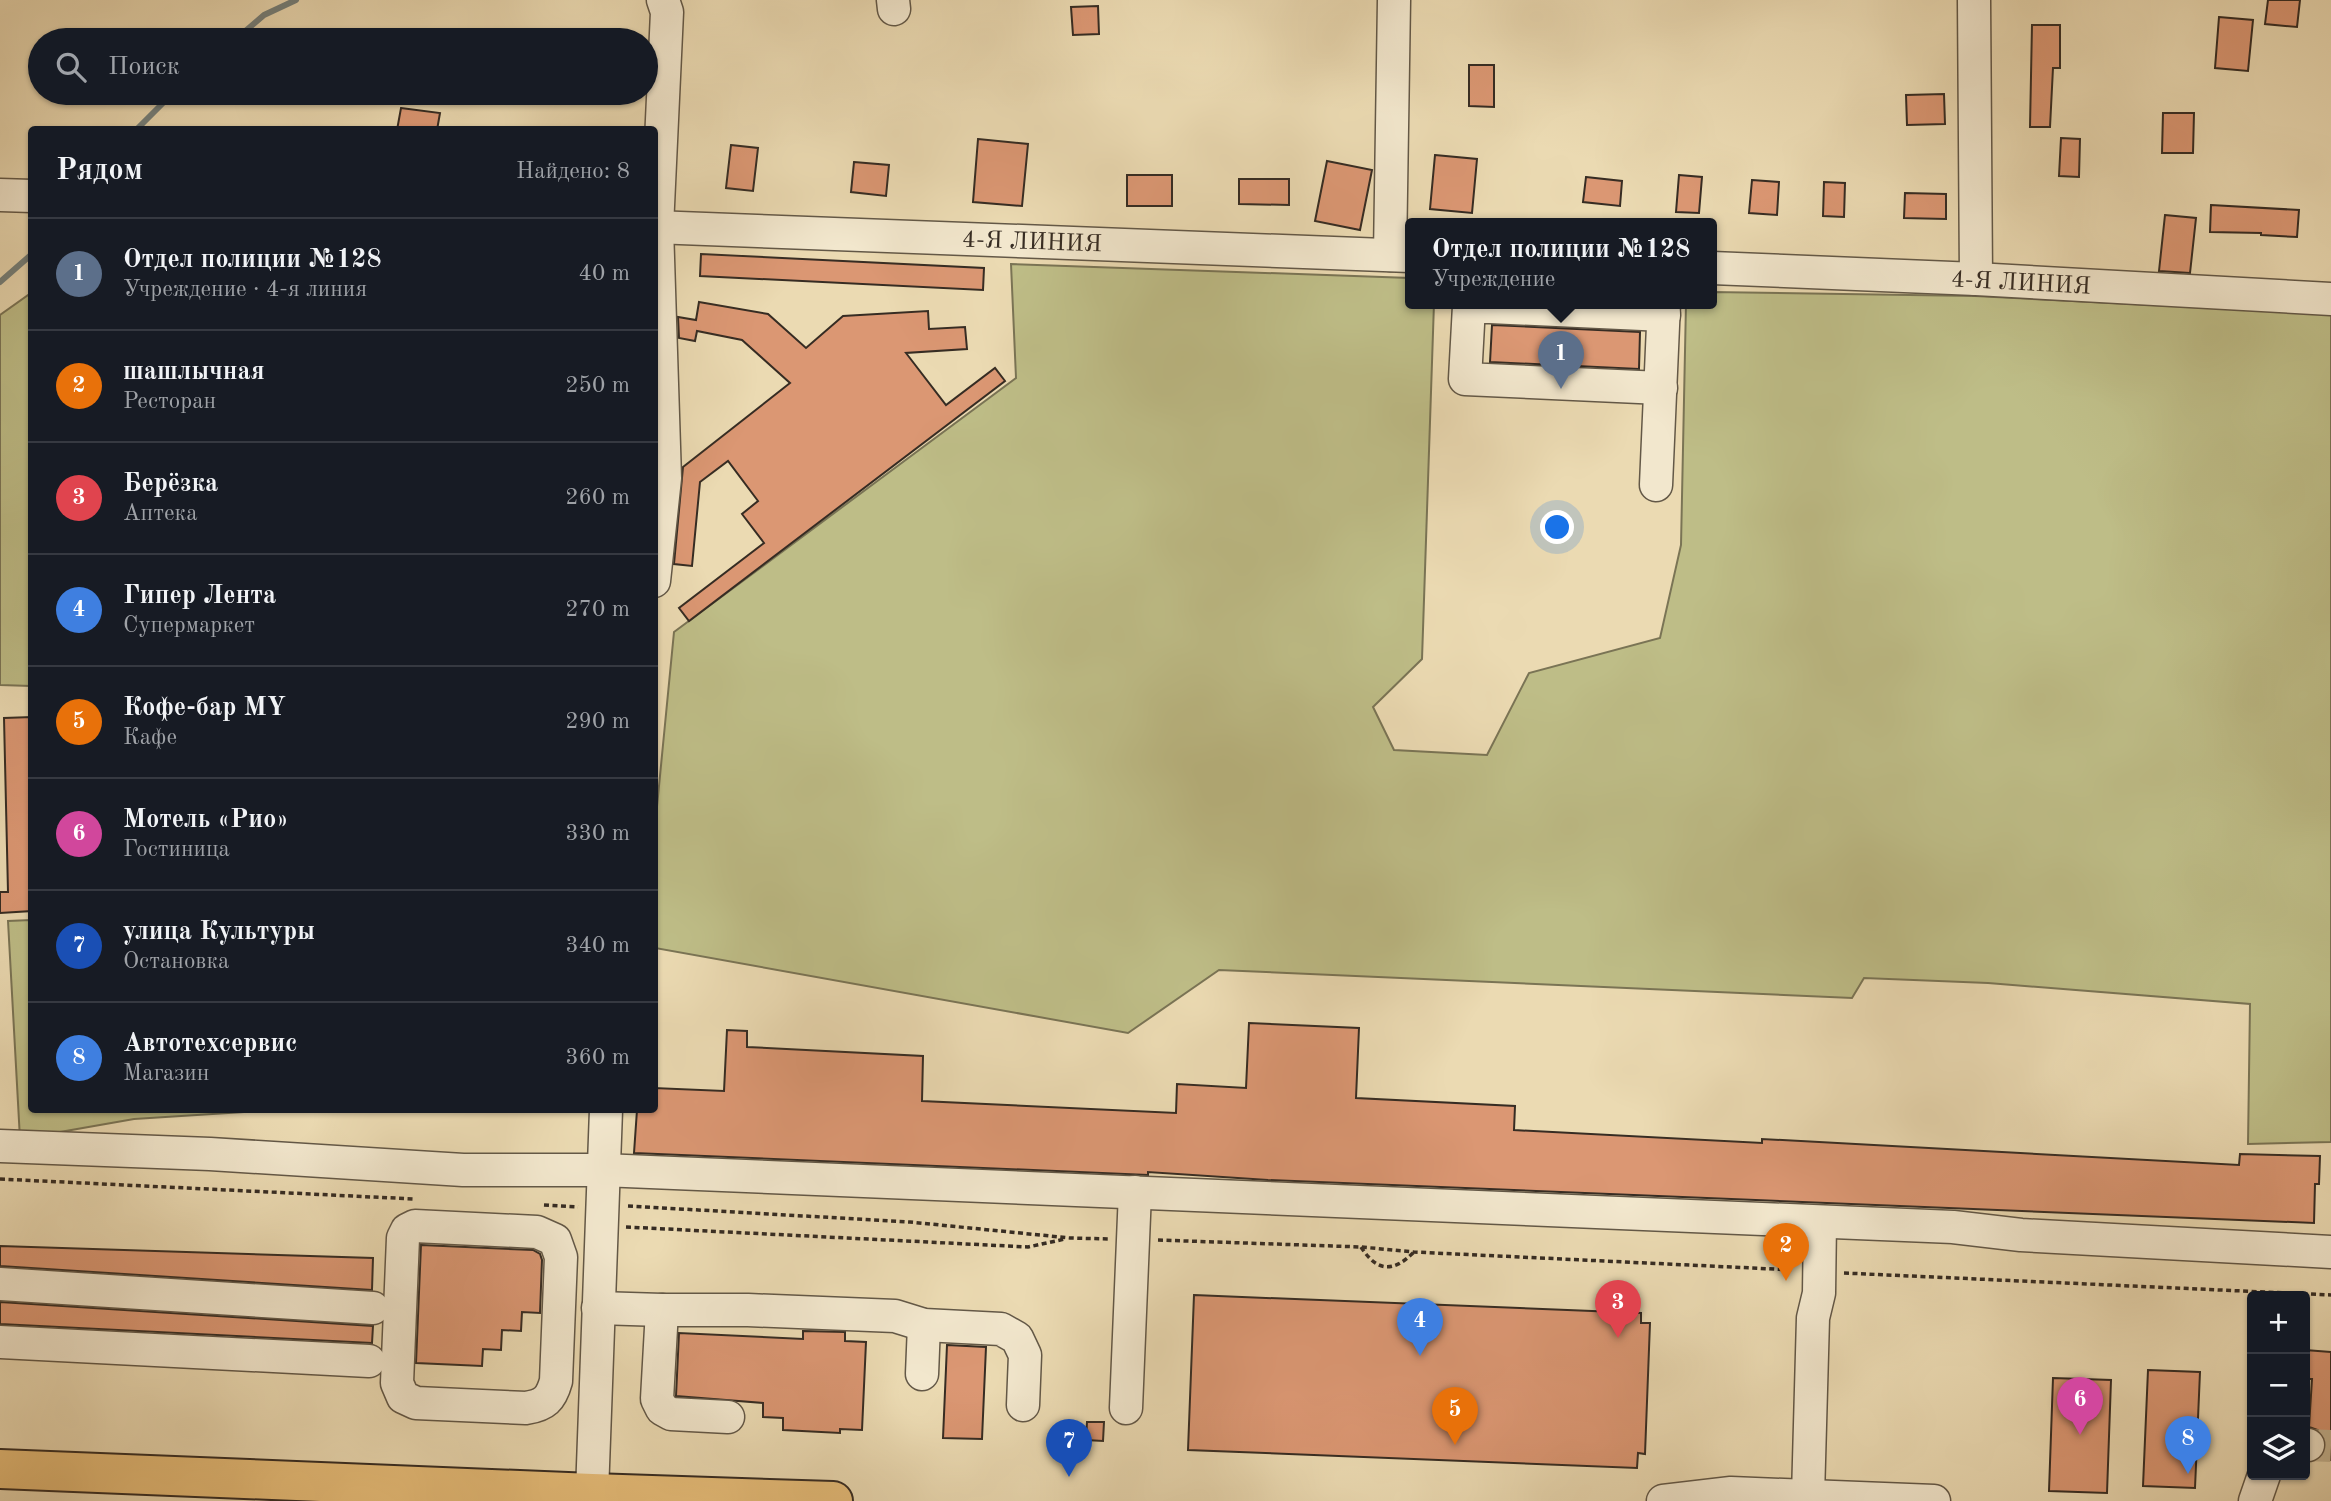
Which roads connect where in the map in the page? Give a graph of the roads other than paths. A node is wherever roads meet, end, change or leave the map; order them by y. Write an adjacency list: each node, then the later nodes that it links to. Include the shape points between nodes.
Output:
1 (663, 0): 4 (street, via 667,12)
2 (1394, 0): 8 (street)
3 (1974, 0): 10 (street)
4 (658, 188)
5 (0, 195): 6 (street)
6 (28, 196)
7 (658, 227): 8 (street, 4-Я ЛИНИЯ)
8 (1400, 256)
9 (1717, 268): 10 (street, 4-Я ЛИНИЯ)
10 (1976, 279): 12 (street, 4-Я ЛИНИЯ)
11 (658, 283): 17 (street, via 665,478)
12 (2331, 299)
13 (1468, 309): 15 (street, via 1465,379)
14 (1664, 309): 15 (street)
15 (1661, 388): 16 (street)
16 (1656, 485)
17 (658, 528)
18 (606, 1113): 20 (street)
19 (0, 1146): 20 (street, via 463,1170)
20 (602, 1170): 21 (street); 26 (street, via 596,1213)
21 (1135, 1192): 22 (street); 35 (street)
22 (1820, 1222): 23 (street); 40 (street, via 1819,1293 1812,1318)
23 (2331, 1252)
24 (0, 1284): 25 (street)
25 (373, 1308)
26 (598, 1308): 27 (street); 31 (street)
27 (662, 1310): 28 (street, via 895,1316); 36 (street, via 657,1399 662,1409 671,1414)
28 (924, 1325): 33 (street); 34 (street, via 1001,1329 1017,1338 1025,1355)
29 (0, 1342): 32 (street)
30 (558, 1345): 30 (street, via 556,1381 552,1395 541,1405 416,1404 403,1397 397,1383 407,1230 415,1226 537,1231 555,1240 561,1258); 31 (street)
31 (596, 1347): 39 (street)
32 (369, 1361)
33 (922, 1374)
34 (1023, 1405)
35 (1126, 1408)
36 (728, 1417)
37 (0, 1469): 39 (main road)
38 (2262, 1480): 44 (street)
39 (592, 1493): 41 (main road)
40 (1808, 1496): 42 (street, via 1731,1493); 43 (street)
41 (833, 1501)
42 (1663, 1501)
43 (1934, 1501)
44 (2254, 1501)

